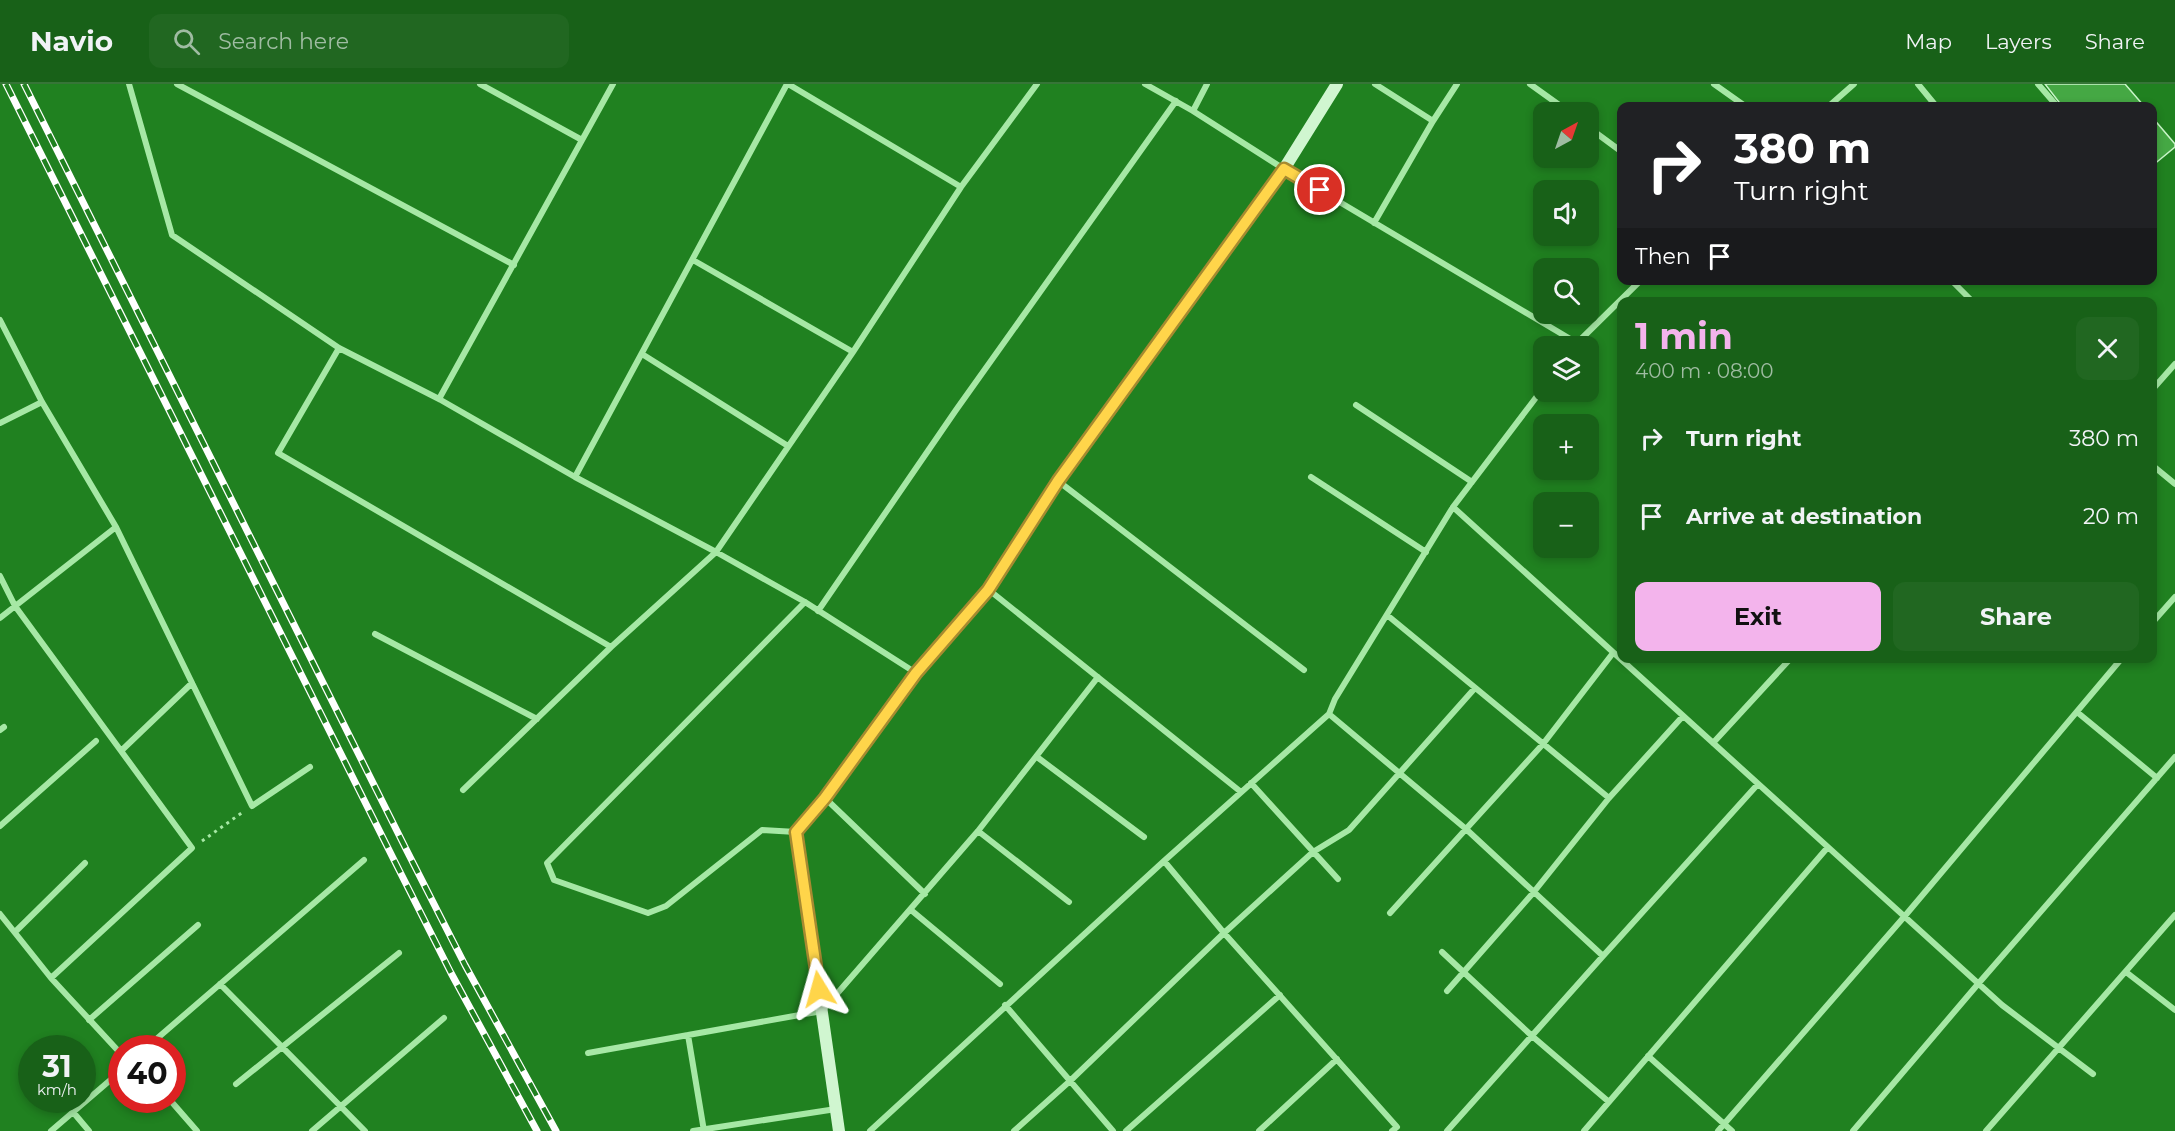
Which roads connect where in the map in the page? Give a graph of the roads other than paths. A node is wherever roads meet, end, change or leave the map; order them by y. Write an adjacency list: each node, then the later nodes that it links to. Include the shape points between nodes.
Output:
1 (129, 84): 41 (street, via 172,235)
2 (177, 84): 32 (street)
3 (480, 84): 26 (street)
4 (613, 84): 26 (street)
5 (788, 84): 29 (street); 31 (street)
6 (1037, 84): 29 (street)
7 (1145, 84): 17 (street)
8 (1207, 84): 23 (street)
9 (1337, 84): 28 (street)
10 (1376, 84): 24 (street)
11 (1457, 84): 24 (street)
12 (1530, 84): 18 (street)
13 (1714, 84): 19 (street)
14 (1854, 84): 20 (street)
15 (1918, 84): 21 (street)
16 (2038, 84): 22 (street)
17 (1176, 101): 23 (street); 67 (street)
18 (1555, 102)
19 (1739, 102)
20 (1834, 102)
21 (1933, 102)
22 (2054, 102)
23 (1193, 111): 28 (street)
24 (1432, 121): 30 (street)
25 (1599, 135): 27 (street)
26 (582, 140): 32 (street)
27 (1617, 148)
28 (1284, 169): 30 (street); 55 (street)
29 (961, 187): 42 (street)
30 (1374, 223): 39 (street)
31 (693, 260): 42 (street); 43 (street)
32 (514, 265): 46 (street)
33 (1636, 285): 35 (street)
34 (1956, 285): 36 (street)
35 (1624, 297)
36 (1968, 297)
37 (1617, 304): 40 (street)
38 (0, 320): 47 (street)
39 (1561, 336)
40 (1585, 336)
41 (339, 348): 46 (street); 72 (street, via 278,453)
42 (853, 352): 51 (street)
43 (642, 354): 51 (street); 53 (street)
44 (2175, 364): 45 (street)
45 (2157, 384)
46 (439, 399): 53 (street)
47 (42, 402): 50 (street); 59 (street)
48 (1533, 402): 56 (street)
49 (1356, 405): 56 (street)
50 (0, 423)
51 (788, 446): 60 (street)
52 (2157, 469): 57 (street)
53 (575, 477): 60 (street)
54 (1311, 477): 61 (street)
55 (1058, 481): 63 (street); 78 (street)
56 (1472, 482): 58 (street)
57 (2175, 484)
58 (1453, 507): 61 (street); 73 (street)
59 (116, 527): 66 (street); 81 (street)
60 (716, 552): 65 (street); 72 (street)
61 (1426, 552): 68 (street)
62 (0, 576): 66 (street)
63 (988, 590): 79 (street); 80 (street)
64 (2175, 597): 69 (street)
65 (805, 602): 67 (street); 105 (street, via 547,863 554,880 648,913 666,906 762,830)
66 (15, 606): 70 (street); 90 (street)
67 (818, 611): 79 (street)
68 (1387, 615): 82 (street); 84 (street)
69 (2157, 617)
70 (0, 618)
71 (375, 634): 86 (street)
72 (611, 647): 86 (street)
73 (1613, 653): 74 (street); 89 (street)
74 (1617, 657)
75 (1624, 663): 85 (street)
76 (1786, 663): 88 (street)
77 (2118, 663): 83 (street)
78 (1304, 670)
79 (916, 673): 100 (street)
80 (1098, 677): 91 (street); 99 (street)
81 (192, 683): 90 (street); 93 (street, via 252,806)
82 (1475, 688): 89 (street); 94 (street)
83 (2077, 712): 95 (street); 120 (street)
84 (1329, 714): 94 (street); 96 (street)
85 (1683, 716): 88 (street); 101 (street)
86 (537, 719): 98 (street)
87 (96, 741): 102 (street)
88 (1713, 743): 97 (street)
89 (1543, 744): 101 (street); 103 (street)
90 (121, 752): 129 (street, via 192,848)
91 (1037, 757): 104 (street); 106 (street)
92 (2175, 757): 95 (street)
93 (310, 767)
94 (1401, 774): 103 (street); 108 (street, via 1349,830)
95 (2157, 778): 132 (street)
96 (1251, 783): 99 (street); 108 (street)
97 (1758, 784): 107 (street); 126 (street)
98 (463, 790)
99 (1241, 792): 110 (street)
100 (825, 798): 105 (street); 114 (street)
101 (1609, 798): 113 (street)
102 (0, 826)
103 (1466, 829): 113 (street); 117 (street)
104 (978, 831): 114 (street); 115 (street)
105 (796, 832): 137 (street)
106 (1144, 837)
107 (1828, 847): 120 (street); 147 (street)
108 (1313, 852): 112 (street); 123 (street)
109 (364, 860): 130 (street)
110 (1164, 861): 123 (street); 135 (street)
111 (85, 863): 122 (street)
112 (1338, 879)
113 (1533, 893): 126 (street); 127 (street)
114 (925, 894): 116 (street)
115 (1069, 902)
116 (911, 910): 131 (street); 137 (street)
117 (1390, 913)
118 (0, 914): 122 (street)
119 (2175, 915): 128 (street)
120 (1904, 917): 132 (street); 160 (street)
121 (198, 925): 139 (street)
122 (15, 932): 129 (street)
123 (1224, 933): 134 (street); 150 (street)
124 (399, 952): 144 (street)
125 (1442, 952): 127 (street)
126 (1603, 956): 142 (street)
127 (1464, 972): 133 (street); 142 (street)
128 (2126, 972): 136 (street); 145 (street)
129 (51, 978): 139 (street)
130 (220, 984): 140 (street); 144 (street)
131 (1000, 984)
132 (1978, 984): 145 (street); 179 (street)
133 (1447, 992)
134 (1280, 995): 148 (street); 172 (street)
135 (1005, 1005): 150 (street); 169 (street)
136 (2175, 1010)
137 (822, 1011): 141 (street); 156 (street)
138 (444, 1018): 155 (street)
139 (89, 1020): 143 (street)
140 (161, 1035)
141 (688, 1035): 146 (street); 161 (street)
142 (1532, 1036): 154 (street); 175 (street)
143 (108, 1040)
144 (281, 1046): 152 (street); 155 (street)
145 (2059, 1049): 149 (street); 180 (street)
146 (588, 1053)
147 (1648, 1056): 154 (street); 160 (street)
148 (1337, 1059): 173 (street); 174 (street, via 1397,1127)
149 (2093, 1074)
150 (1070, 1081): 170 (street); 171 (street)
151 (108, 1082): 153 (street)
152 (236, 1084)
153 (96, 1092)
154 (1609, 1102): 176 (street)
155 (340, 1106): 165 (street); 166 (street)
156 (837, 1108): 161 (street); 168 (street)
157 (72, 1113): 162 (street)
158 (74, 1113): 163 (street)
159 (181, 1113): 164 (street)
160 (1724, 1124): 177 (street); 178 (street)
161 (704, 1130): 167 (street)
162 (51, 1131)
163 (89, 1131)
164 (197, 1131)
165 (312, 1131)
166 (365, 1131)
167 (693, 1131)
168 (838, 1131)
169 (870, 1131)
170 (1014, 1131)
171 (1113, 1131)
172 (1126, 1131)
173 (1259, 1131)
174 (1392, 1131)
175 (1448, 1131)
176 (1584, 1131)
177 (1718, 1131)
178 (1732, 1131)
179 (1853, 1131)
180 (1986, 1131)

